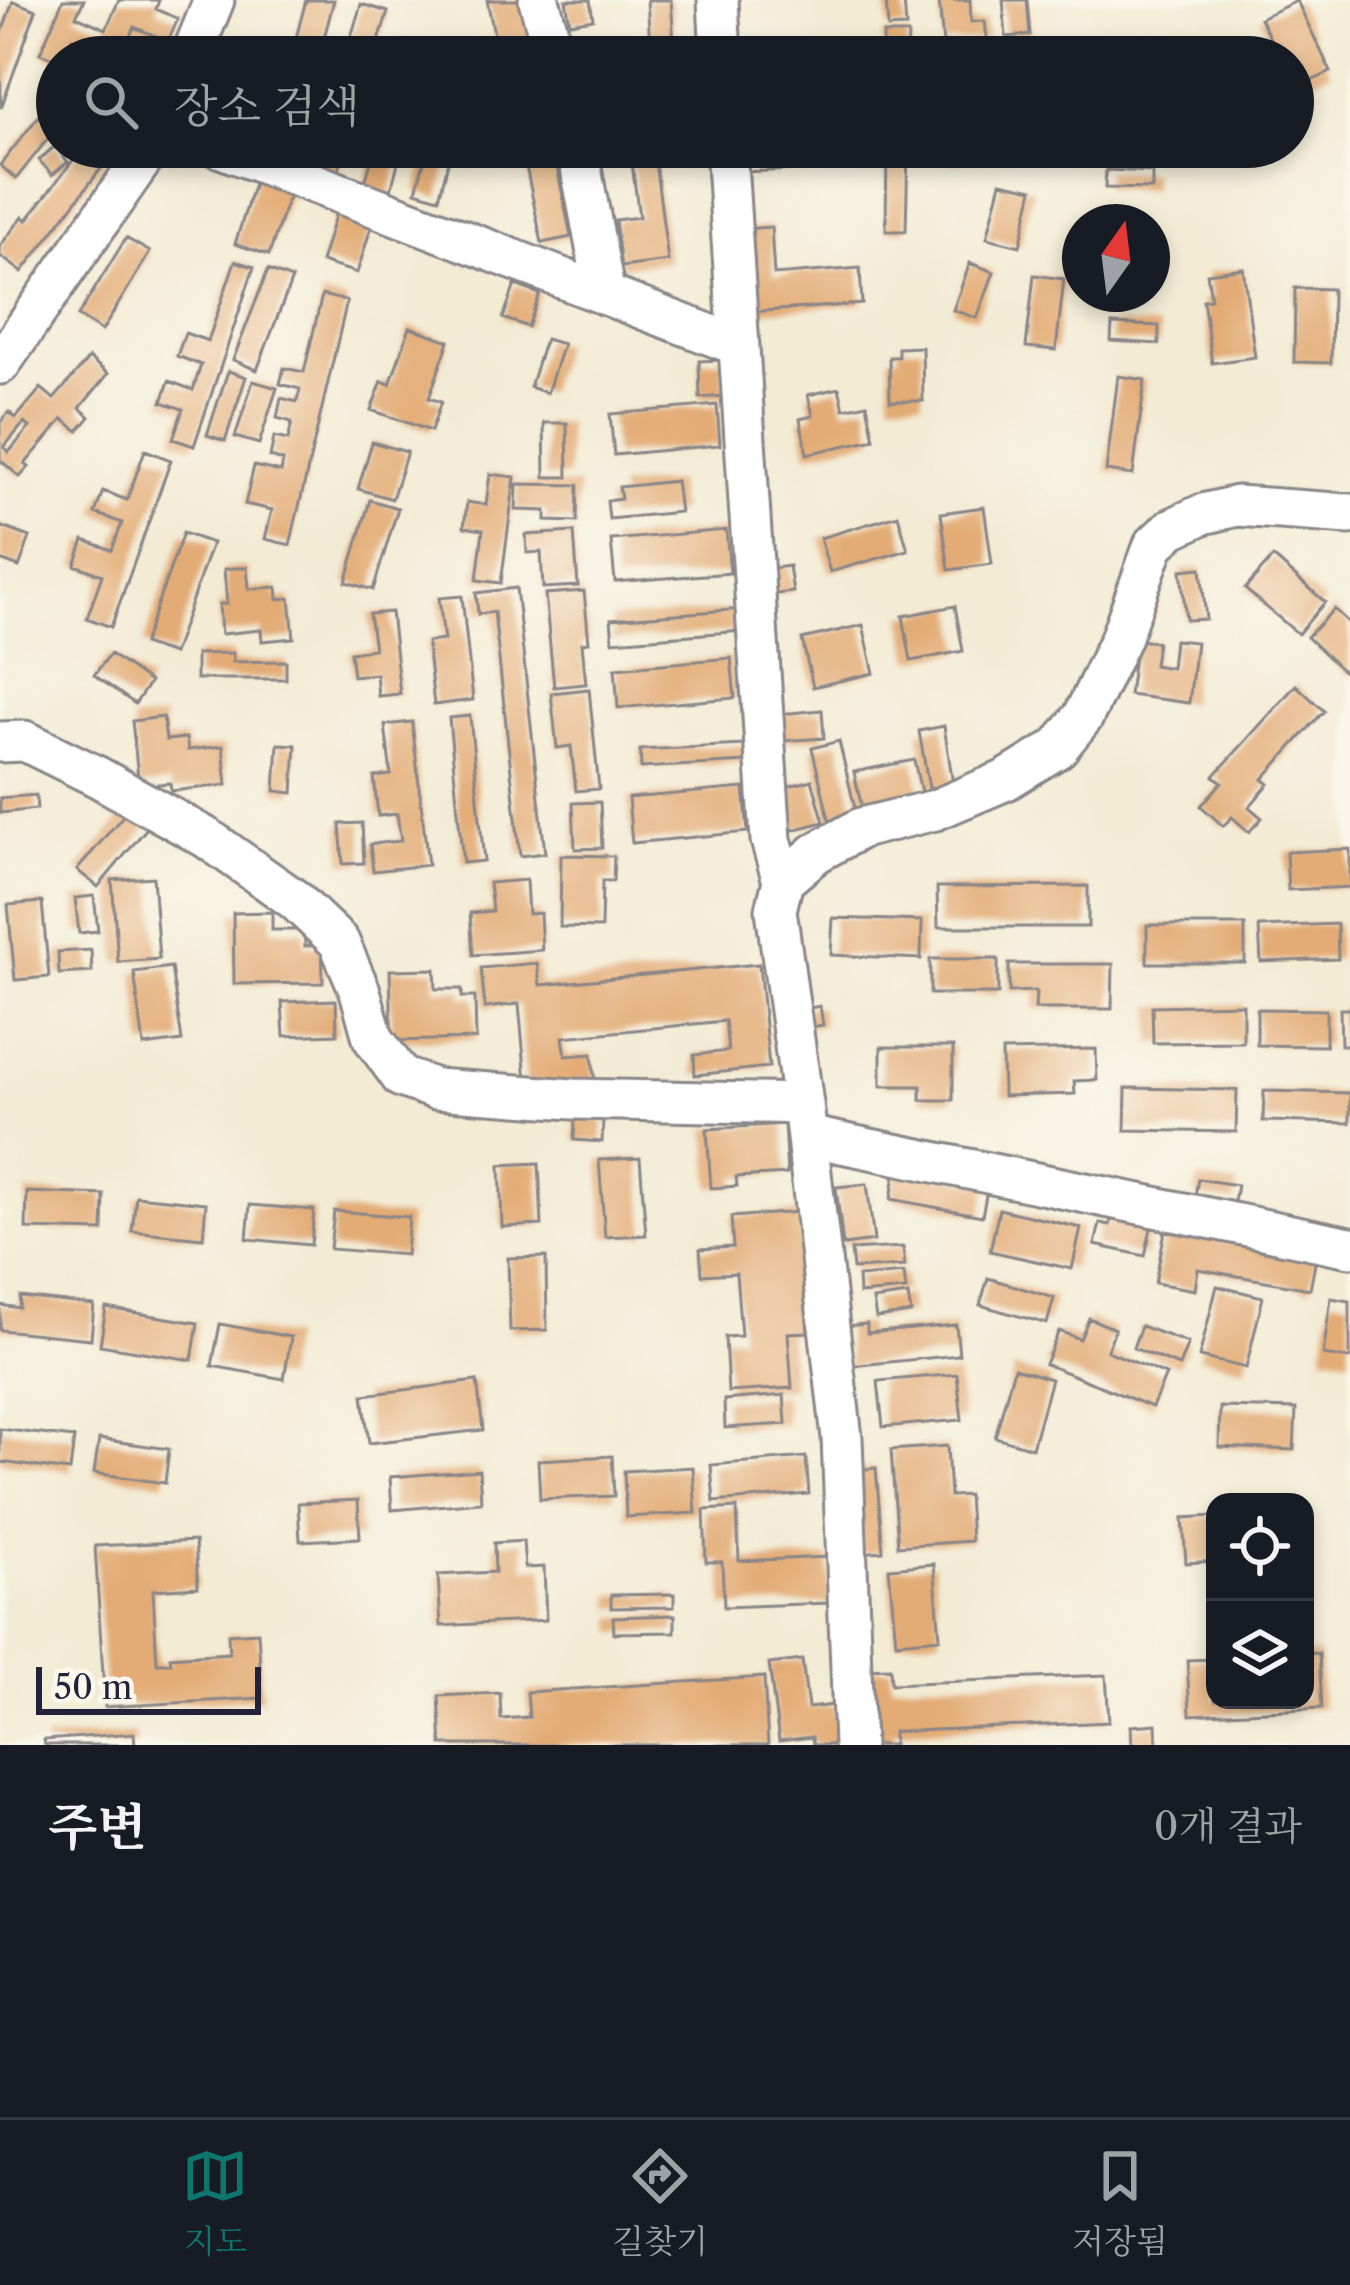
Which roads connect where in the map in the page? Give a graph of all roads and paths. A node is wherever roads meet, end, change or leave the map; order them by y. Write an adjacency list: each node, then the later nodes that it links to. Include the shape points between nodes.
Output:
1 (214, 0): 4 (street)
2 (538, 0): 5 (street)
3 (718, 0): 6 (street)
4 (199, 36)
5 (549, 36)
6 (720, 36)
7 (136, 168): 13 (street)
8 (274, 168): 11 (street)
9 (581, 168): 11 (street)
10 (727, 168): 12 (street)
11 (604, 295): 12 (street)
12 (737, 345): 16 (street, via 771,840)
13 (0, 364)
14 (1350, 514): 16 (street, via 1237,506 1171,529 1154,544 1120,640 1083,717 1058,748 935,810 861,828)
15 (8, 736): 17 (street, via 207,838 295,900 339,942 373,1038 400,1076 435,1089)
16 (783, 881): 17 (street, via 776,910)
17 (805, 1120): 18 (street); 19 (street, via 842,1438)
18 (1350, 1247)
19 (854, 1745)

